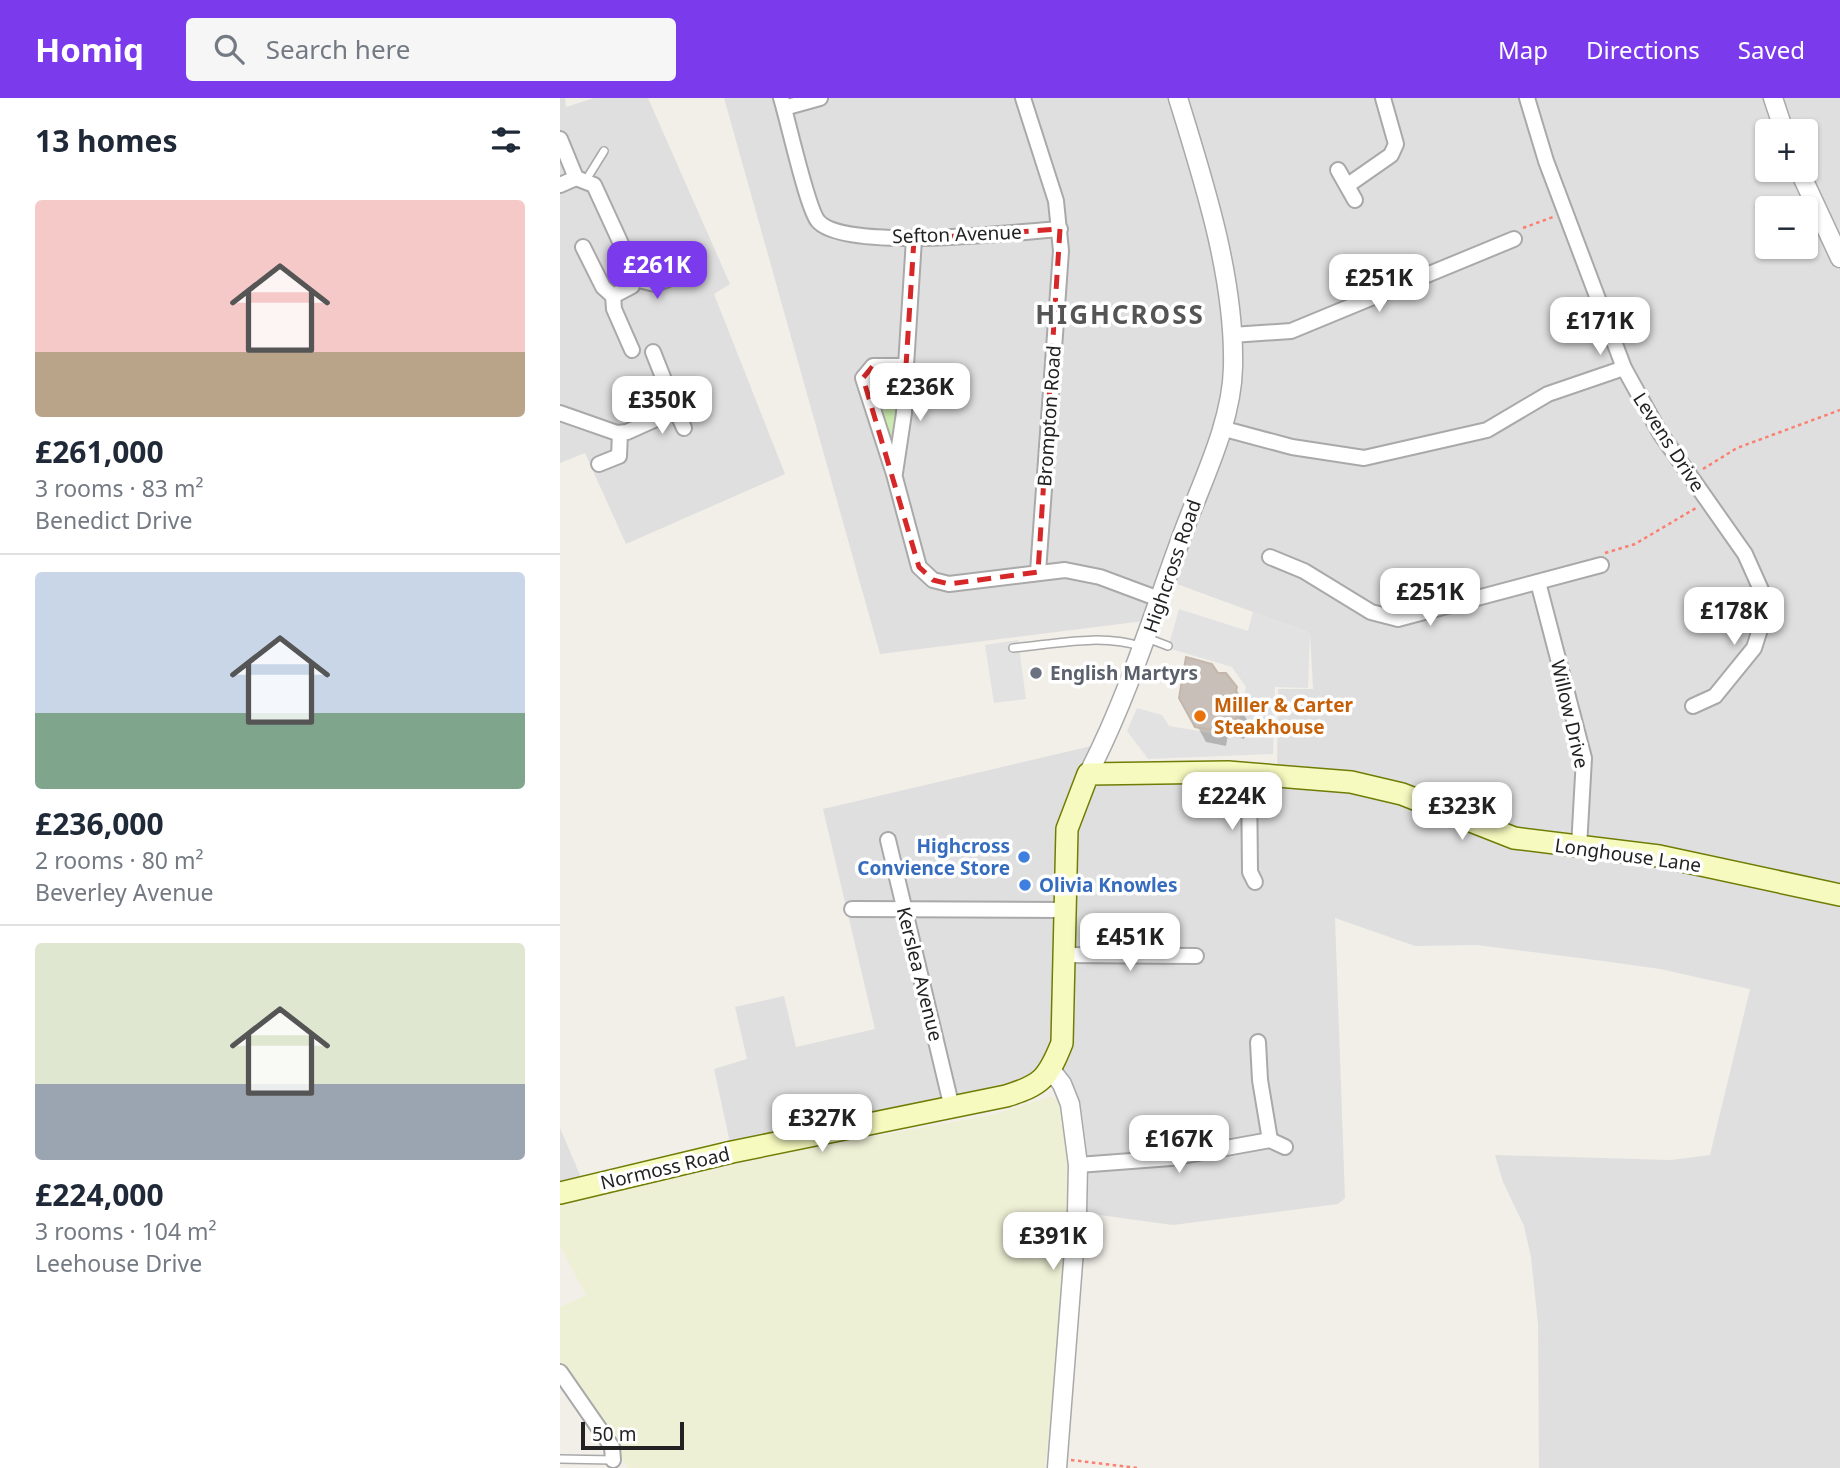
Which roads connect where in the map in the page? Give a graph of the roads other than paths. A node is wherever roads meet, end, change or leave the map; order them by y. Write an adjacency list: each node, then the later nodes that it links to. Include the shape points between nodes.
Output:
1 (820, 98): 7 (street)
2 (1023, 98): 17 (street, Brompton Road, via 1056,201)
3 (1178, 98): 25 (street, Highcross Road, via 1206,188)
4 (1383, 98): 15 (street, via 1396,144 1391,155)
5 (1527, 98): 29 (street, Levens Drive)
6 (1773, 98): 8 (street)
7 (783, 103): 18 (street, Sefton Avenue, via 819,222 833,233)
8 (1780, 119)
9 (560, 139): 12 (street)
10 (604, 151): 12 (lane)
11 (1338, 170): 15 (street)
12 (581, 179): 14 (street); 23 (street, via 594,186)
13 (1805, 182): 21 (street)
14 (560, 185)
15 (1348, 185): 16 (street)
16 (1355, 200)
17 (1060, 229): 18 (street, Sefton Avenue); 39 (street, Brompton Road)
18 (914, 239): 28 (street)
19 (1514, 239): 25 (street, via 1291,331)
20 (583, 247): 24 (street)
21 (1840, 258)
22 (676, 276): 23 (street, via 655,284)
23 (635, 279): 24 (street, via 628,290)
24 (612, 296): 26 (street)
25 (1232, 335): 33 (street, Highcross Road, via 1232,383)
26 (632, 350)
27 (653, 352): 30 (street)
28 (906, 366): 36 (street); 36 (street, via 873,366 863,378)
29 (1624, 368): 33 (street, via 1548,394 1487,430 1364,458 1292,447); 45 (street, Levens Drive, via 1660,433 1745,554 1765,608 1754,648 1715,696)
30 (676, 410): 32 (street); 34 (street)
31 (560, 413): 34 (street)
32 (684, 428)
33 (1221, 428): 41 (street, Highcross Road)
34 (620, 433): 35 (street, via 619,456)
35 (599, 464)
36 (894, 474): 39 (street, via 919,567 933,580 949,584)
37 (1270, 557): 40 (street, via 1390,618)
38 (1601, 565): 40 (street)
39 (1038, 572): 41 (street, via 1087,574)
40 (1538, 582): 49 (street, Willow Drive, via 1584,758)
41 (1159, 599): 42 (street, Highcross Road)
42 (1145, 643): 43 (lane); 44 (lane, via 1103,639); 46 (street, Highcross Road)
43 (1168, 646)
44 (1013, 649)
45 (1693, 706)
46 (1088, 774): 47 (main road, Longhouse Lane, via 1228,768); 54 (main road, Highcross Road, via 1068,829)
47 (1250, 774): 49 (main road, Longhouse Lane, via 1374,786 1514,838); 50 (street, via 1250,872)
48 (888, 839): 52 (street, Kerslea Avenue)
49 (1579, 847): 51 (main road, Longhouse Lane, via 1659,856)
50 (1255, 882)
51 (1840, 895)
52 (904, 908): 53 (street); 54 (street); 59 (street, Kerslea Avenue)
53 (852, 909)
54 (1065, 911): 55 (main road, Highcross Road)
55 (1065, 955): 56 (street); 58 (main road, Highcross Road, via 1062,1043)
56 (1196, 956)
57 (1258, 1042): 60 (street)
58 (1051, 1070): 59 (main road, Normoss Road, via 1022,1091); 62 (street, via 1070,1104)
59 (952, 1108): 63 (main road, Normoss Road, via 732,1152)
60 (1270, 1140): 61 (street); 62 (street, via 1171,1158)
61 (1284, 1147)
62 (1078, 1165): 67 (street)
63 (560, 1193)
64 (560, 1372): 66 (street, via 612,1447)
65 (560, 1459): 66 (lane)
66 (613, 1460)
67 (1057, 1463)

